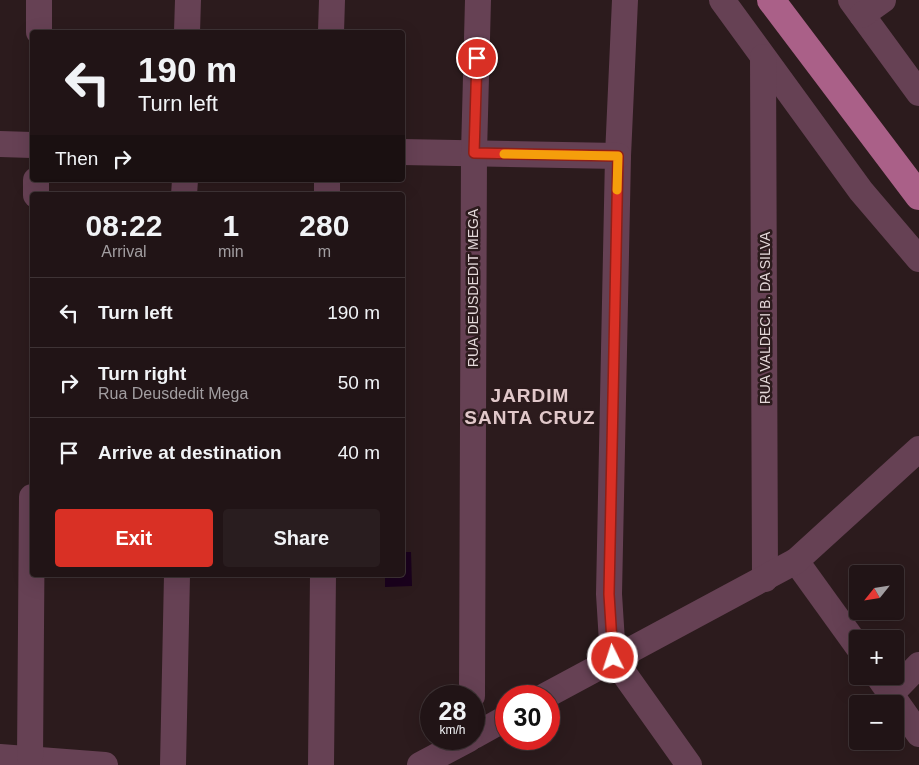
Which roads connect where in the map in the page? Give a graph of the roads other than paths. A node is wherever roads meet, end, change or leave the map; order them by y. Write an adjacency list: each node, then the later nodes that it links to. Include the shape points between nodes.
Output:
1 (39, 0): 10 (street)
2 (188, 0): 11 (street)
3 (332, 0): 12 (street)
4 (478, 0): 18 (street, RUA DEUSDEDIT MEGA)
5 (625, 0): 19 (street)
6 (722, 0): 13 (street)
7 (771, 0): 20 (main road)
8 (883, 0): 9 (street)
9 (856, 8): 14 (street)
10 (39, 30)
11 (187, 30)
12 (331, 30)
13 (763, 57): 21 (street, via 861,191); 27 (street, RUA VALDECI B. DA SILVA)
14 (919, 93)
15 (0, 144): 16 (street)
16 (30, 145)
17 (405, 152): 18 (street)
18 (474, 153): 19 (street); 32 (street, RUA DEUSDEDIT MEGA)
19 (618, 156): 29 (street, via 609,594)
20 (919, 196)
21 (919, 259)
22 (919, 449): 23 (street)
23 (796, 561): 27 (street); 28 (street)
24 (31, 577): 38 (street)
25 (177, 577): 40 (street)
26 (323, 577): 41 (street)
27 (765, 579): 29 (street)
28 (849, 635)
29 (613, 658): 34 (street); 43 (street)
30 (919, 666): 31 (street)
31 (904, 674)
32 (472, 685)
33 (884, 685): 35 (street)
34 (560, 688)
35 (919, 734)
36 (448, 750): 42 (street)
37 (0, 757): 38 (street)
38 (30, 758): 39 (street)
39 (105, 765)
40 (173, 765)
41 (321, 765)
42 (420, 765)
43 (689, 765)

